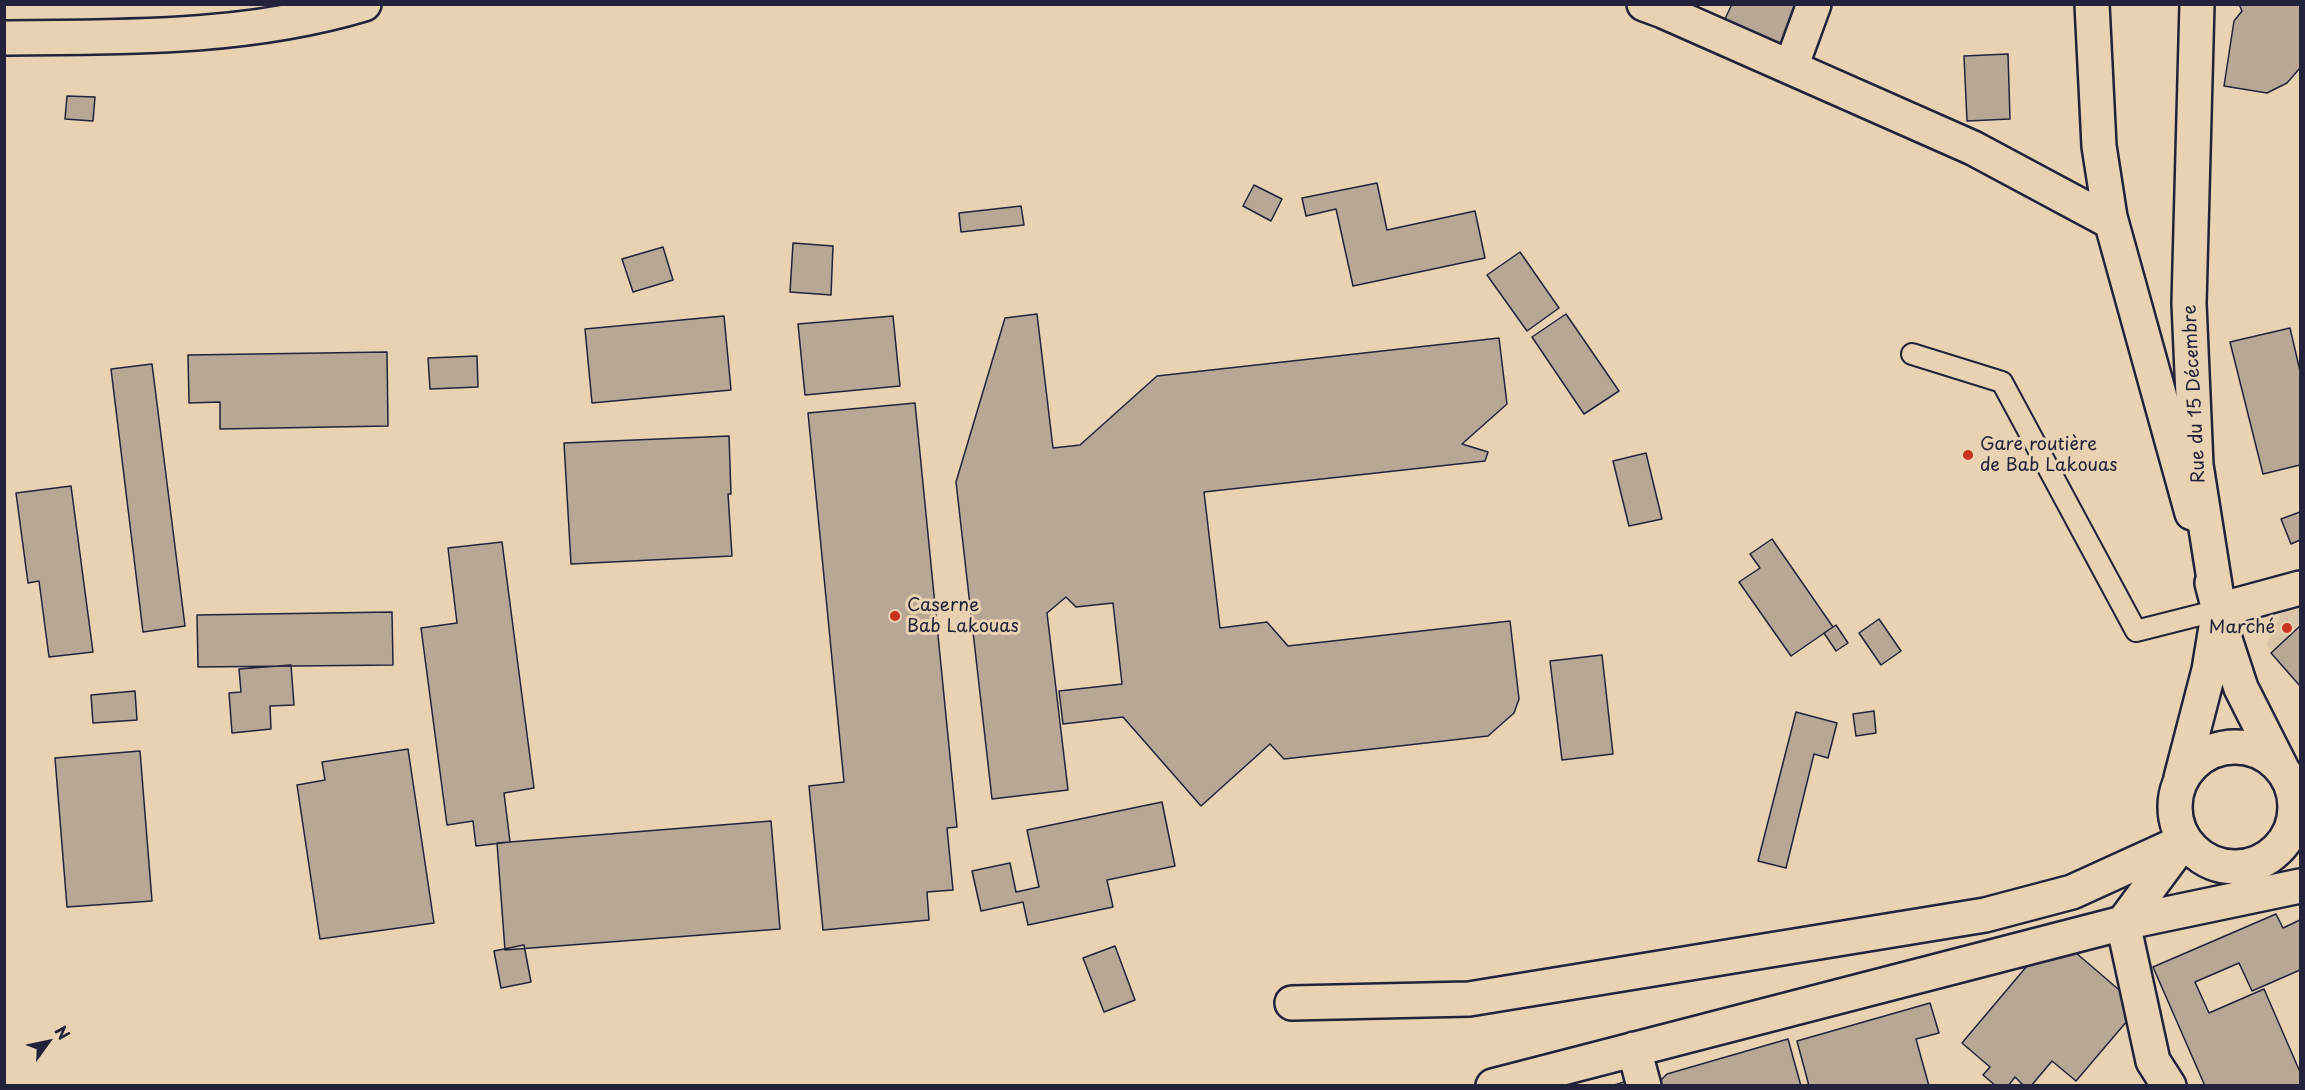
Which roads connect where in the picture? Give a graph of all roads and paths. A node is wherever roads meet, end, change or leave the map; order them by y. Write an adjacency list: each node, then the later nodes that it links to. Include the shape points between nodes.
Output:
1 (364, 4): 6 (street, via 321,17 242,30 136,38)
2 (1644, 4): 7 (street)
3 (1814, 4): 7 (street)
4 (2092, 4): 8 (street, via 2099,146)
5 (2197, 4): 11 (street, Rue du 15 Décembre, via 2189,303 2196,465)
6 (4, 38)
7 (1791, 67): 8 (street, via 1972,148)
8 (2111, 222): 11 (street)
9 (1912, 354): 11 (lane, via 2002,382 2136,631)
10 (2301, 588): 11 (street)
11 (2219, 610): 12 (street, Rue du 15 Décembre, via 2241,688); 13 (street, via 2209,670)
12 (2282, 769): 13 (street, via 2267,756 2248,748 2229,747 2209,752); 14 (street)
13 (2181, 779): 15 (street, via 2174,810)
14 (2298, 809): 15 (street, via 2284,842 2271,856 2254,865 2234,868 2215,864)
15 (2184, 841): 17 (street); 18 (street, via 2072,892 1985,915 1469,999)
16 (2301, 886): 17 (street)
17 (2123, 923): 19 (street); 20 (street)
18 (1292, 1003)
19 (1634, 1049): 21 (street); 22 (street)
20 (2154, 1077)
21 (1512, 1083)
22 (1644, 1086)

